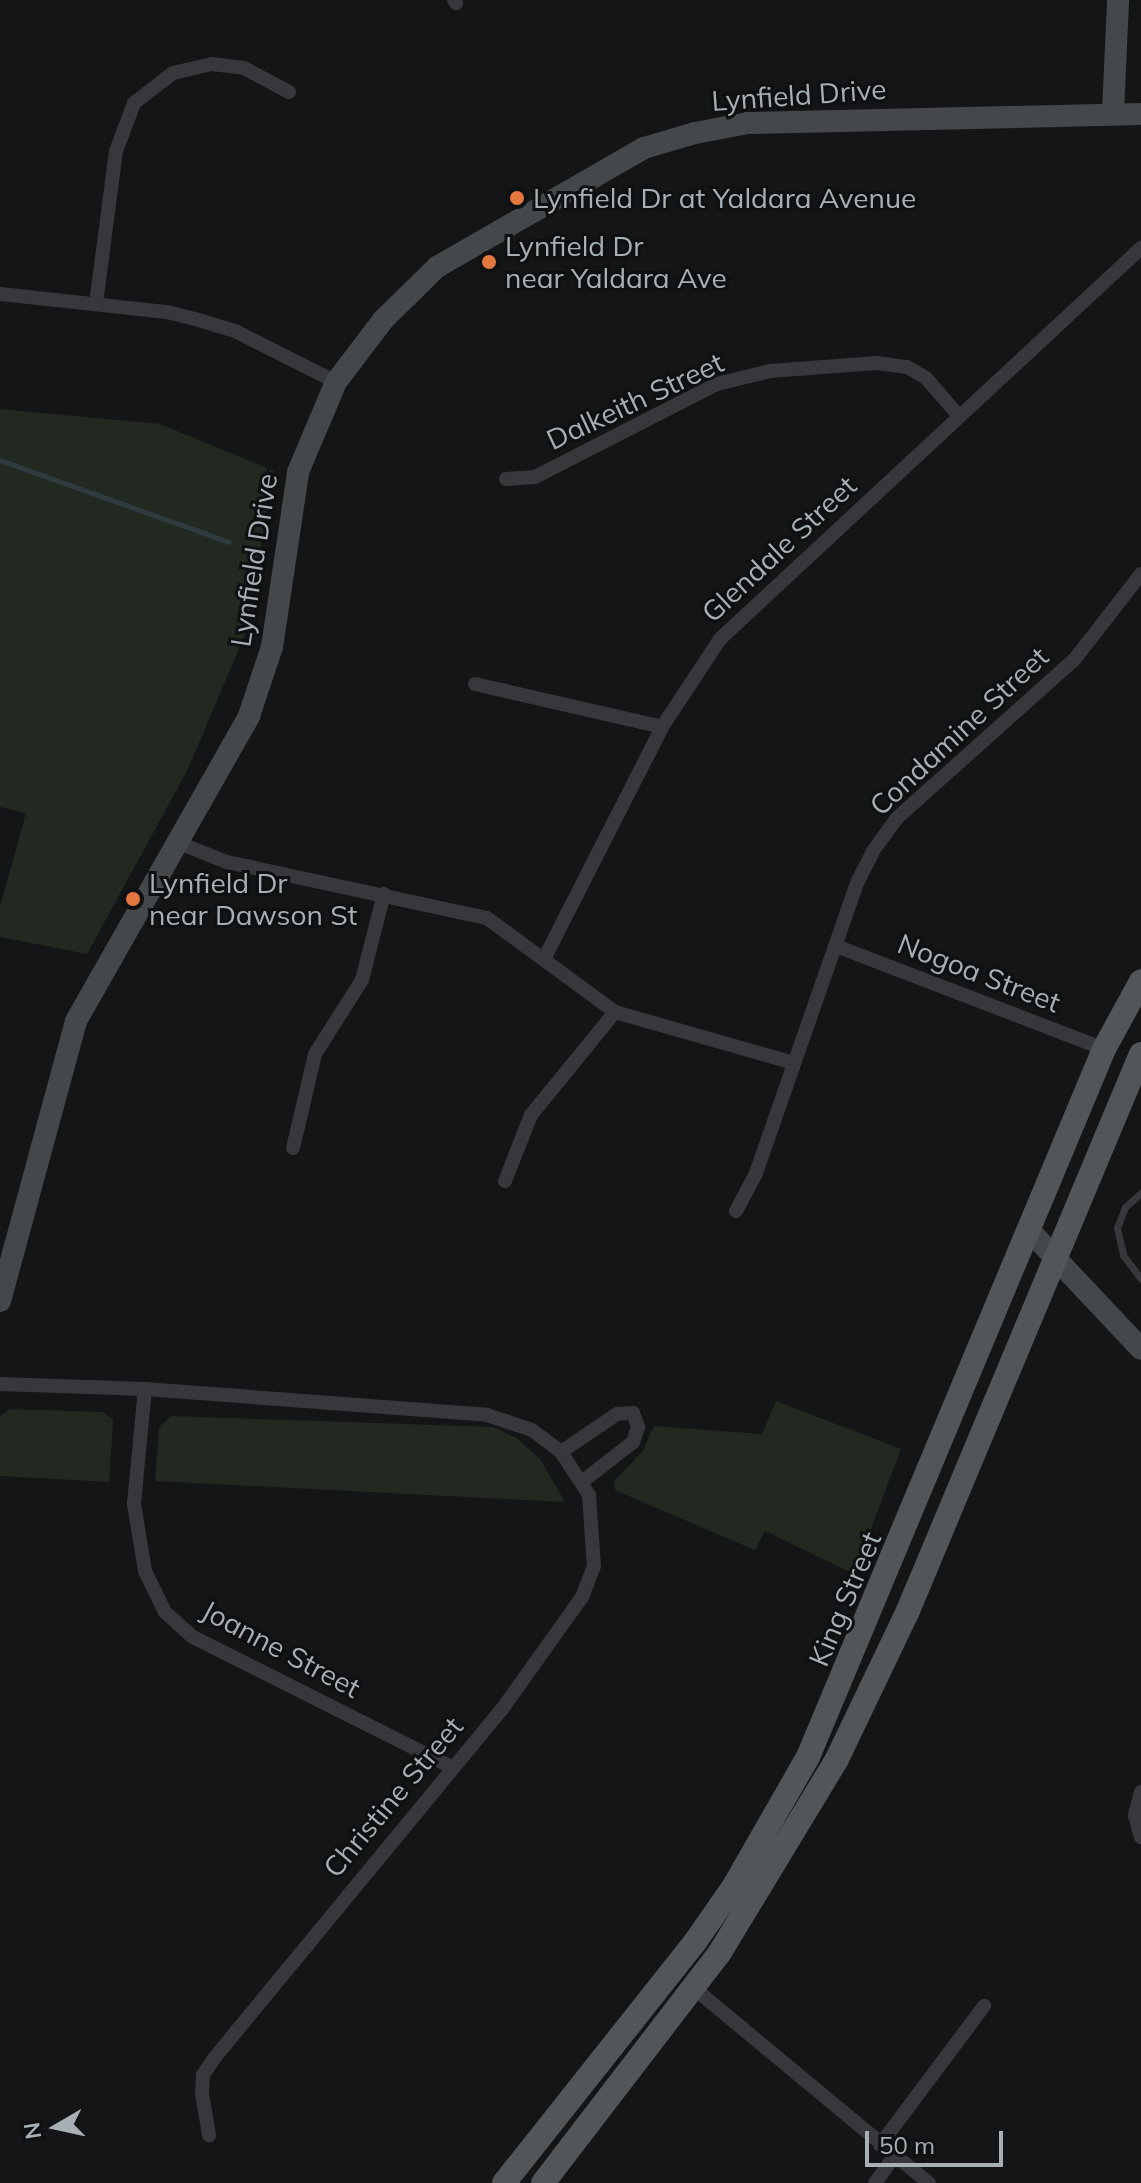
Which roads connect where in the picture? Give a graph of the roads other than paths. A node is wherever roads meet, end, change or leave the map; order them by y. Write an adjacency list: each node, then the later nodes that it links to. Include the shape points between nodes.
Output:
1 (1118, 0): 3 (street)
2 (289, 92): 7 (street, via 244,68 212,64 173,73 134,103 116,151)
3 (1113, 112): 4 (street, Lynfield Drive); 8 (street, Lynfield Drive, via 748,123 644,148 437,267 383,320)
4 (1141, 114)
5 (1141, 248): 9 (street, Glendale Street)
6 (0, 294): 7 (street)
7 (96, 303): 8 (street, via 214,324)
8 (336, 382): 14 (street, Lynfield Drive, via 290,502 277,624 263,682 235,747)
9 (959, 416): 10 (street, Dalkeith Street, via 926,378 907,367 877,363 770,371 717,384 535,477); 13 (street, Glendale Street, via 720,639)
10 (506, 479)
11 (1141, 574): 16 (street, Condamine Street, via 1074,660 897,818 858,881)
12 (475, 684): 13 (street)
13 (662, 727): 17 (street, Glendale Street)
14 (179, 843): 15 (street, via 227,862); 30 (street, Lynfield Drive, via 76,1021)
15 (384, 894): 17 (street, via 487,918); 23 (street, via 362,980 315,1054)
16 (836, 946): 20 (street, Nogoa Street); 22 (street, Condamine Street)
17 (544, 959): 19 (street)
18 (1141, 981): 20 (main road, King Street)
19 (615, 1012): 22 (street); 24 (street, via 538,1104)
20 (1104, 1049): 27 (main road, King Street)
21 (1141, 1054): 28 (main road)
22 (794, 1063): 26 (street, Condamine Street, via 755,1176)
23 (293, 1148)
24 (505, 1181)
25 (1141, 1193): 29 (lane, via 1125,1207 1117,1228 1123,1255)
26 (736, 1211)
27 (1029, 1230): 28 (street); 44 (main road, King Street, via 808,1757 734,1886 695,1942)
28 (1055, 1256): 31 (street); 39 (main road, via 869,1696 805,1818)
29 (1141, 1279)
30 (0, 1301)
31 (1141, 1349)
32 (0, 1384): 33 (street, Christine Street)
33 (145, 1389): 34 (street, Christine Street, via 487,1415 532,1430); 36 (street, Joanne Street, via 134,1504 145,1571 165,1612 193,1637)
34 (561, 1452): 35 (street, Christine Street); 35 (street, via 617,1414 633,1413 638,1427 633,1442)
35 (582, 1482): 36 (street, Christine Street, via 594,1520 594,1566 582,1597)
36 (452, 1767): 41 (street, Christine Street, via 203,2075)
37 (1141, 1792): 38 (street, via 1135,1815)
38 (1141, 1837)
39 (695, 1989): 42 (street); 45 (main road)
40 (984, 2006): 42 (street)
41 (209, 2135)
42 (880, 2145): 43 (street)
43 (894, 2157): 46 (street); 47 (street)
44 (504, 2183)
45 (543, 2183)
46 (875, 2183)
47 (929, 2183)

